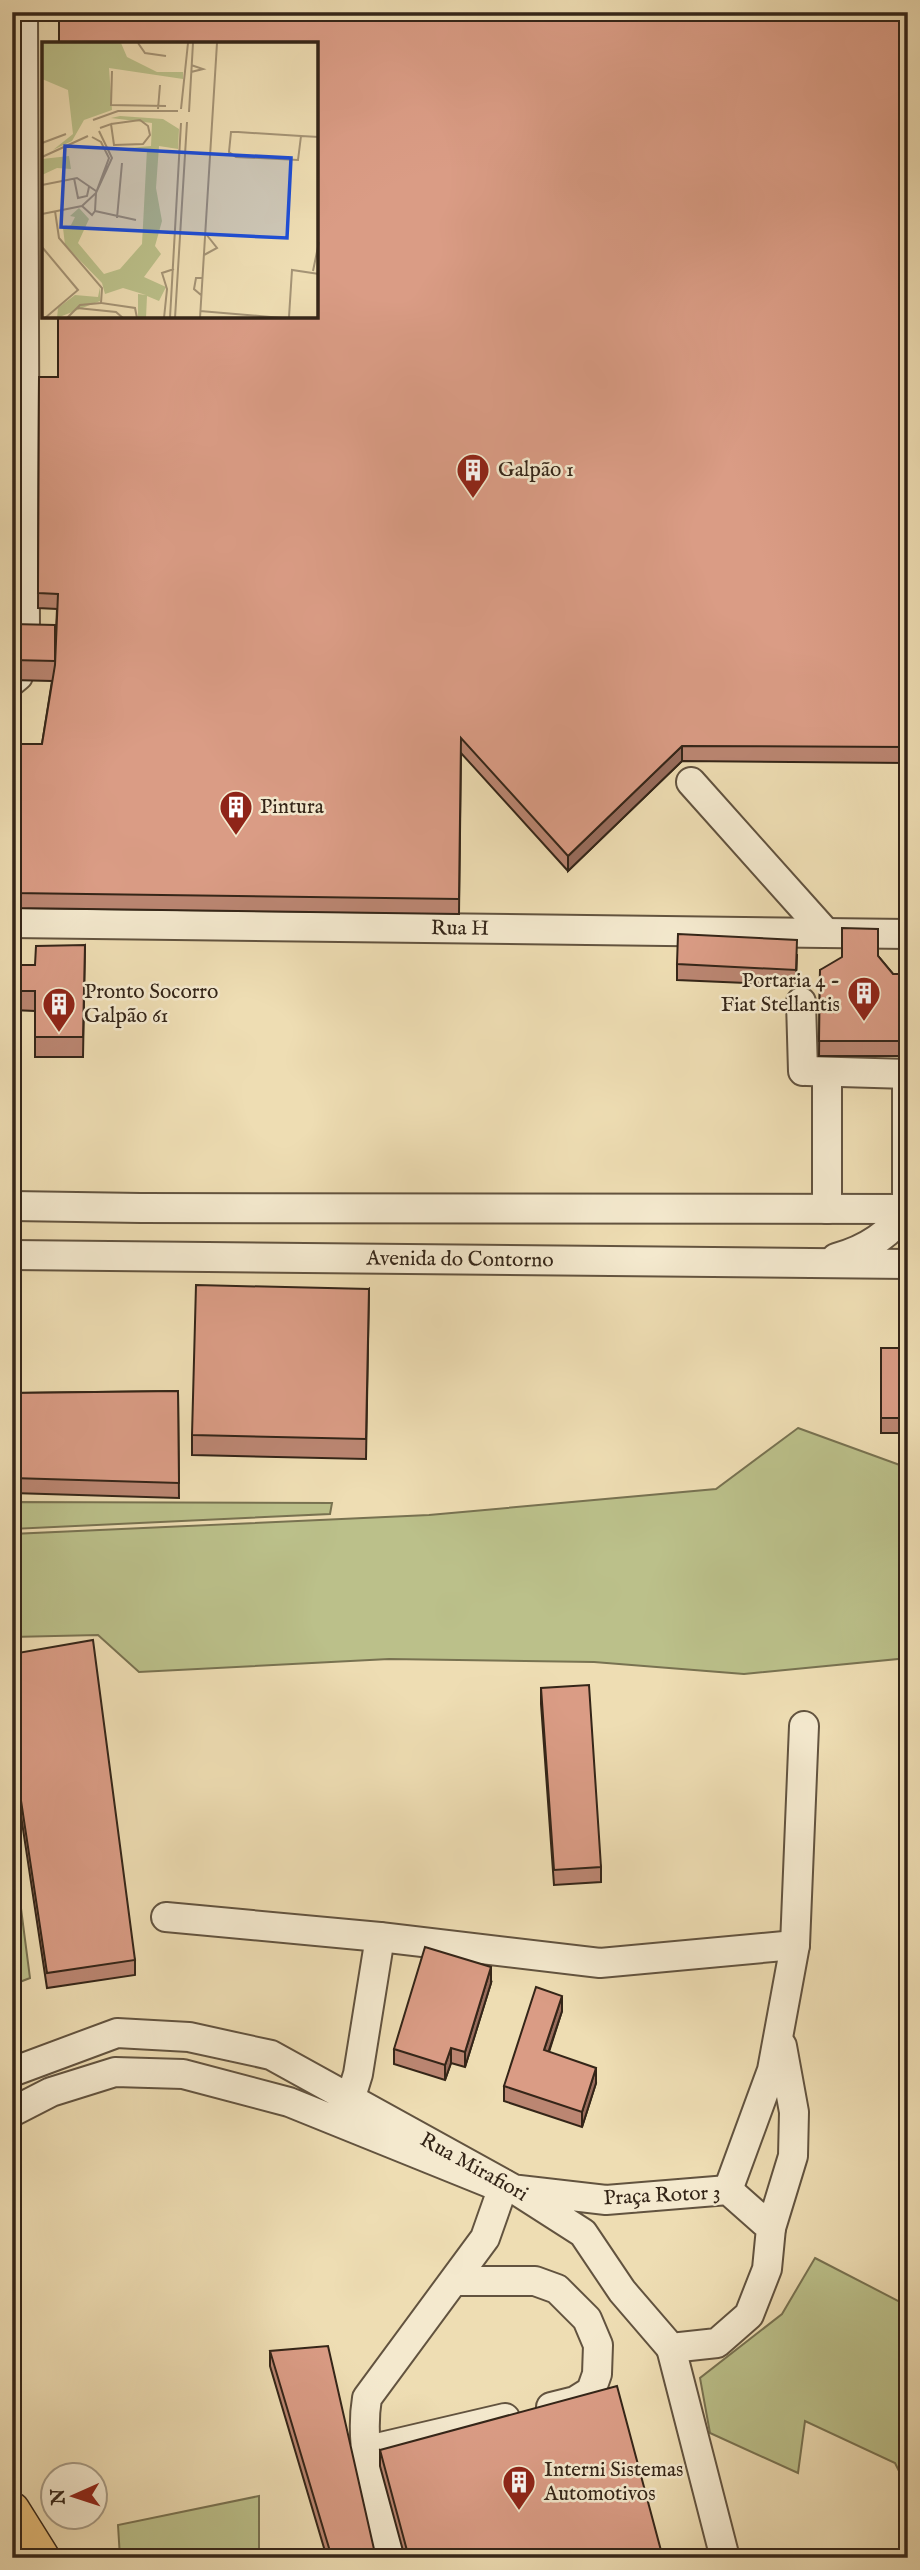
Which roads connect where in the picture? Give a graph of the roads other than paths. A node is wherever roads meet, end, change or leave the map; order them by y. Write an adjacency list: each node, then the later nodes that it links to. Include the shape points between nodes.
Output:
1 (23, 12): 2 (street, via 25,631 18,676)
2 (12, 681)
3 (691, 782): 5 (street)
4 (12, 923): 5 (street, Rua H)
5 (826, 933): 6 (street, Rua H)
6 (907, 933)
7 (801, 1002): 8 (street)
8 (813, 1072): 9 (street); 11 (street)
9 (907, 1074): 12 (street)
10 (12, 1206): 11 (street)
11 (827, 1209): 12 (street)
12 (907, 1209): 14 (street, via 879,1239 854,1253)
13 (12, 1255): 14 (street, Avenida do Contorno)
14 (817, 1264): 15 (street, Avenida do Contorno)
15 (908, 1265)
16 (804, 1726): 19 (street)
17 (166, 1917): 18 (street)
18 (380, 1937): 19 (street, via 600,1963); 23 (street, via 358,2074)
19 (795, 1945): 20 (street)
20 (779, 2031): 25 (street, via 772,2070); 26 (street, via 794,2112 793,2157)
21 (12, 2072): 23 (street, Rua Mirafiori, via 117,2033 189,2037 271,2055)
22 (12, 2112): 23 (street, Rua Mirafiori, via 51,2092 115,2072 183,2074)
23 (347, 2112): 24 (street, Rua Mirafiori)
24 (508, 2188): 25 (street, Praça Rotor 3, via 606,2200); 27 (street, via 485,2238); 28 (street, Praça Rotor 3, via 583,2233 622,2291)
25 (729, 2190): 26 (street, Praça Rotor 3)
26 (771, 2228): 28 (street, via 768,2269 749,2315 717,2343)
27 (455, 2281): 29 (street, via 367,2398); 29 (street, via 535,2281 557,2289 587,2319 598,2346 591,2391 575,2401)
28 (671, 2348): 33 (street)
29 (364, 2451): 32 (street)
30 (12, 2510): 31 (main road)
31 (42, 2558)
32 (391, 2558)
33 (725, 2558)

